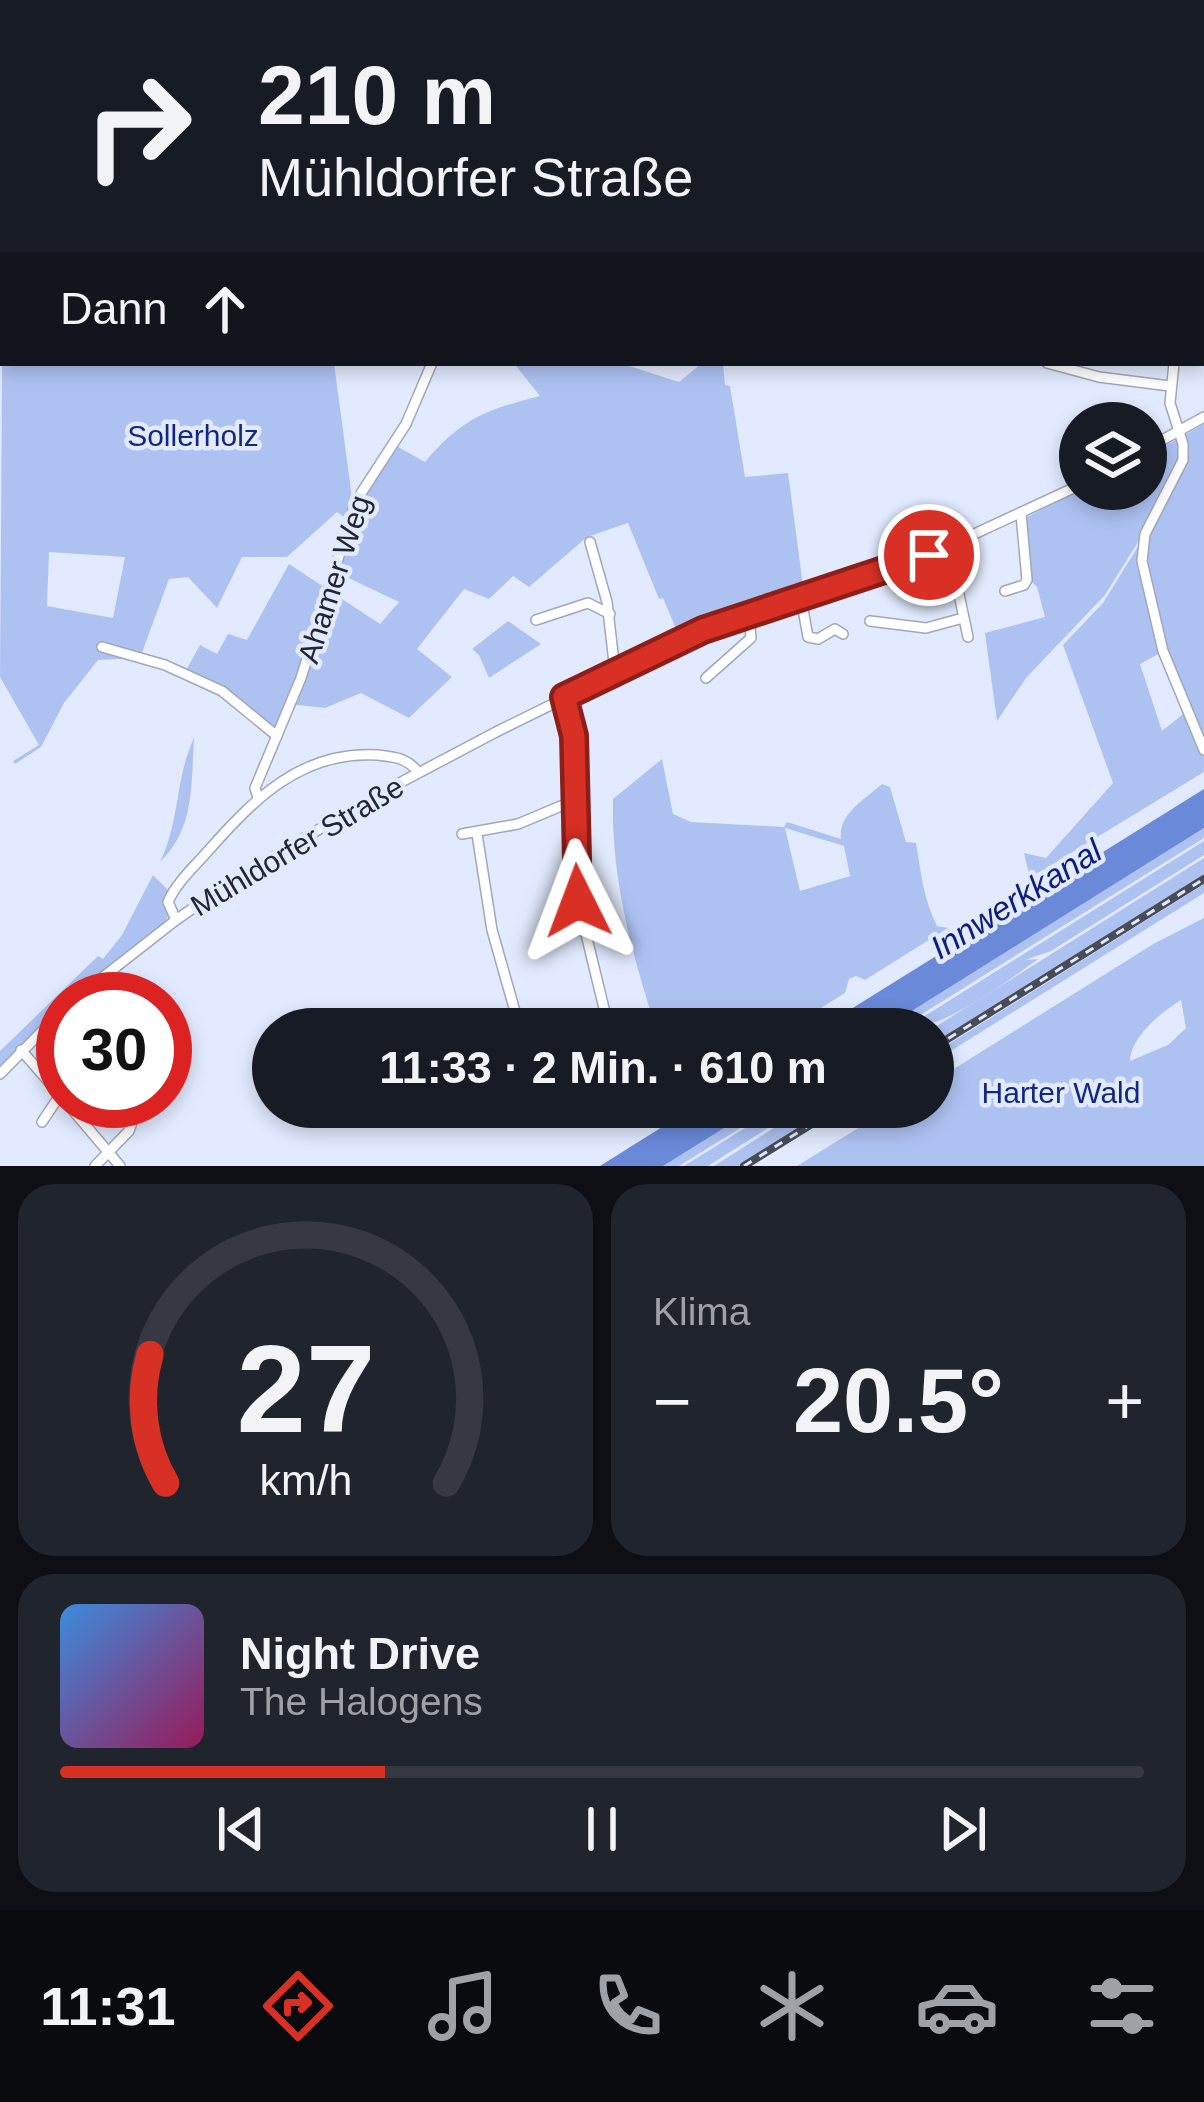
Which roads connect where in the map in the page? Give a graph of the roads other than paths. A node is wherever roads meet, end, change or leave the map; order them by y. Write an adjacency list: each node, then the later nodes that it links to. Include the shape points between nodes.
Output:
1 (431, 366): 25 (street, Ahamer Weg, via 406,424 356,501)
2 (1059, 366): 4 (street)
3 (1173, 366): 4 (street)
4 (1170, 386): 6 (street)
5 (1204, 417): 6 (street)
6 (1178, 431): 7 (street); 26 (street, via 1183,460 1145,534 1142,565 1168,668)
7 (1167, 437)
8 (1059, 495): 9 (street, Mühldorfer Straße)
9 (1021, 514): 11 (street, Mühldorfer Straße); 12 (street, via 1027,580)
10 (590, 542): 14 (street)
11 (949, 547): 13 (street, Mühldorfer Straße); 16 (street)
12 (1005, 591)
13 (801, 598): 15 (street, Mühldorfer Straße); 19 (street, via 808,638)
14 (610, 614): 17 (street, via 588,603); 22 (street)
15 (749, 614): 22 (street, Mühldorfer Straße); 23 (street, via 751,638)
16 (963, 618): 18 (street, via 926,628); 20 (street)
17 (536, 620)
18 (870, 621)
19 (843, 634)
20 (968, 637)
21 (102, 647): 25 (street, via 222,691)
22 (615, 671): 24 (street, Mühldorfer Straße)
23 (706, 678)
24 (564, 697): 27 (street, Mühldorfer Straße); 29 (street, via 574,736)
25 (277, 736): 28 (street, Ahamer Weg)
26 (1204, 750)
27 (418, 772): 28 (street, Mühldorfer Straße, via 406,759 341,756); 32 (street, Mühldorfer Straße)
28 (258, 797): 32 (street, Mühldorfer Straße, via 169,898)
29 (573, 801): 31 (street); 35 (street, via 578,901)
30 (462, 834): 31 (street)
31 (477, 834): 34 (street)
32 (176, 920): 33 (street, Mühldorfer Straße)
33 (110, 972)
34 (514, 1008)
35 (604, 1008)
36 (36, 1036): 37 (street)
37 (21, 1050): 38 (street); 39 (street)
38 (36, 1067)
39 (0, 1074)
40 (88, 1128): 42 (street)
41 (130, 1128): 42 (street)
42 (108, 1152): 43 (street); 44 (street)
43 (94, 1166)
44 (120, 1166)

